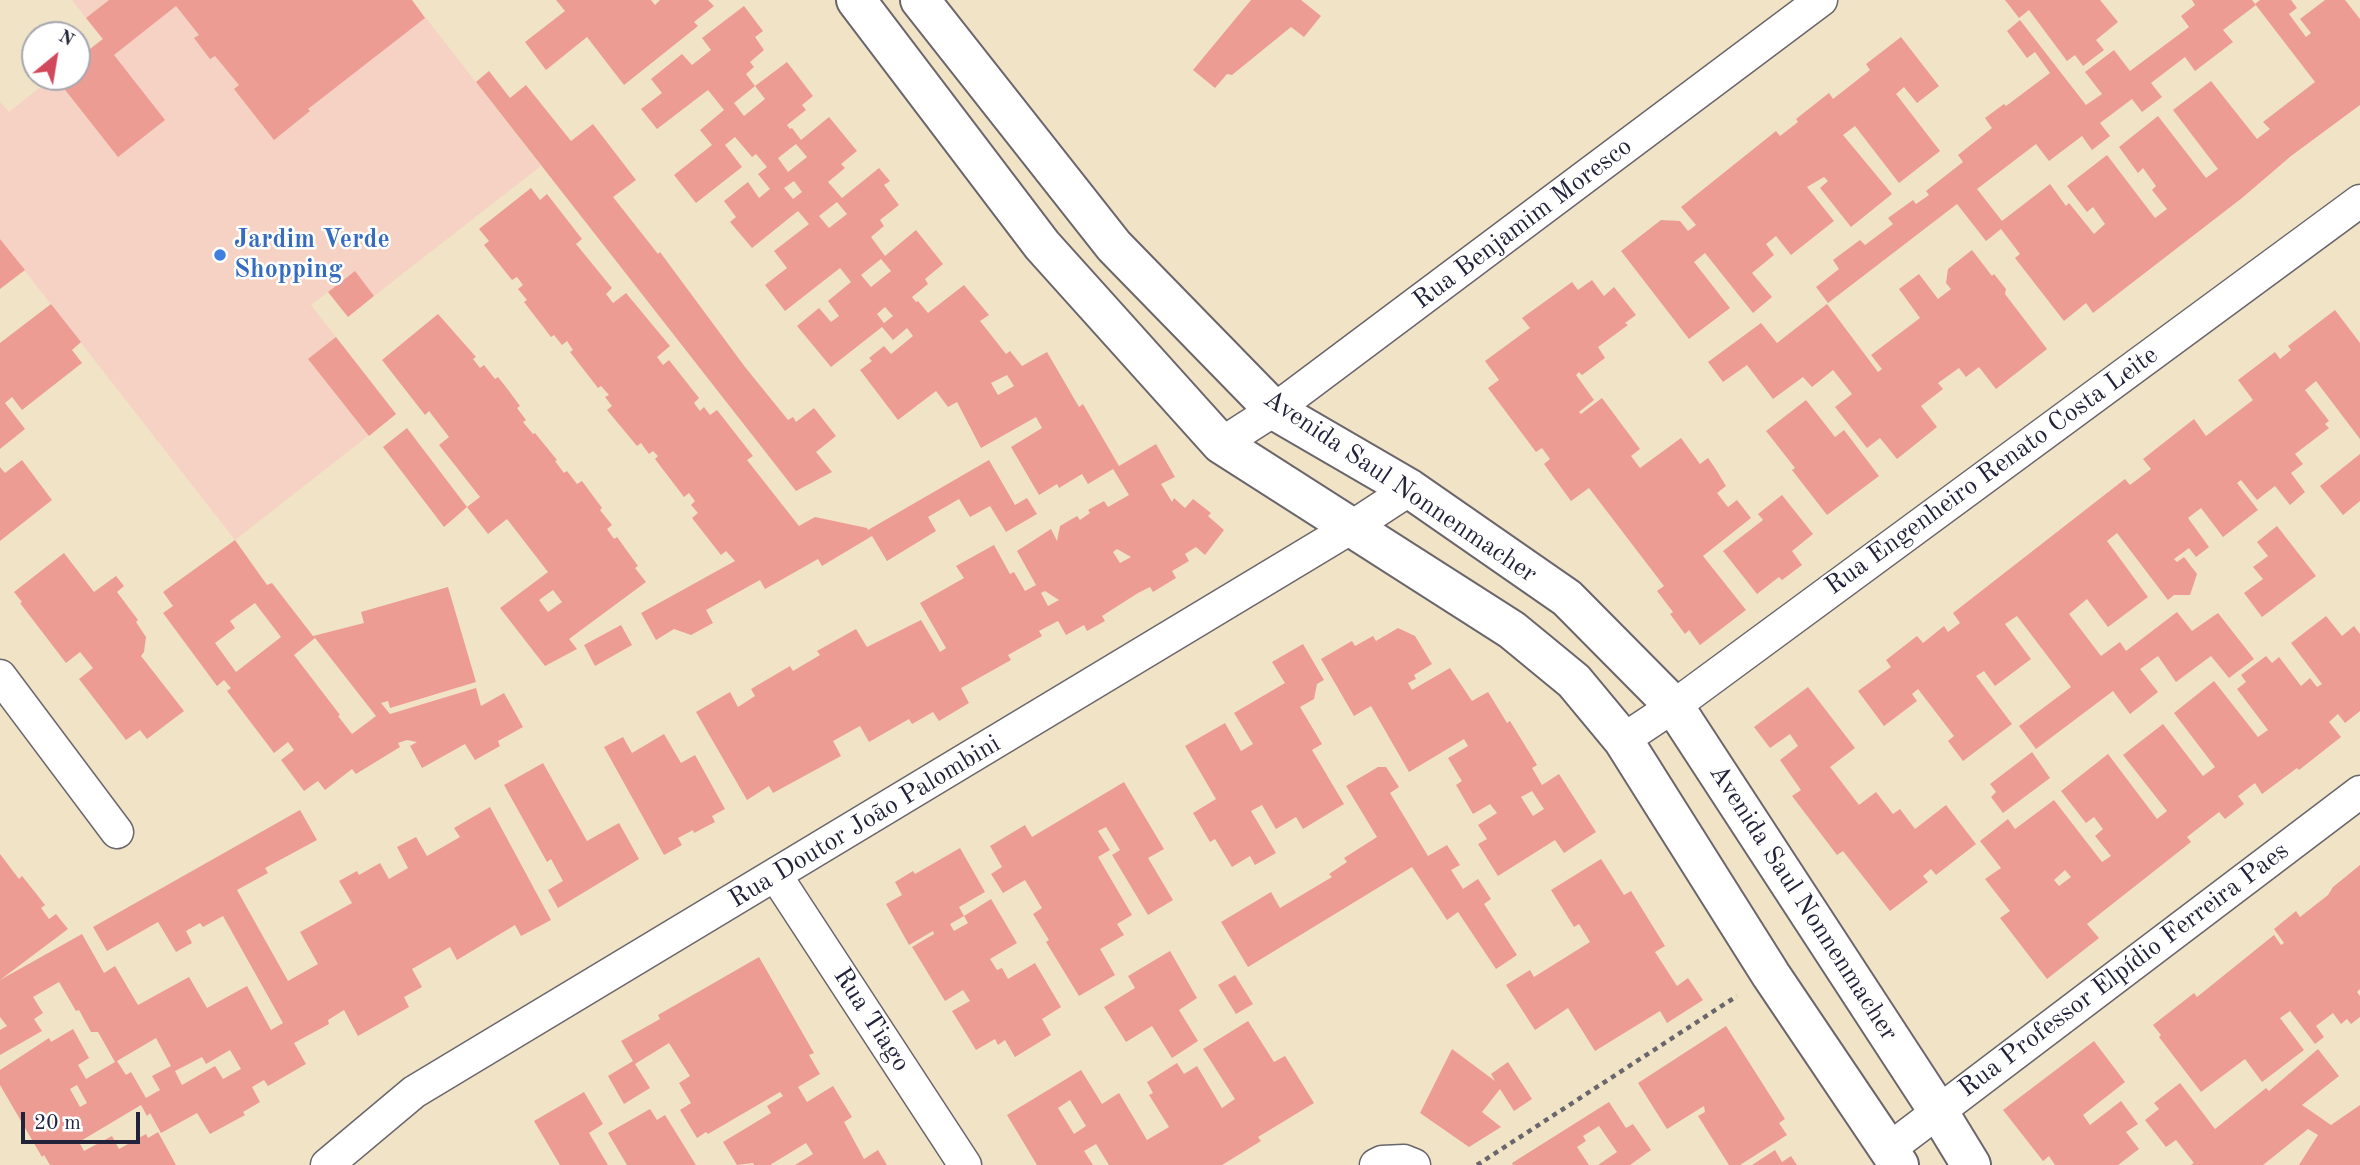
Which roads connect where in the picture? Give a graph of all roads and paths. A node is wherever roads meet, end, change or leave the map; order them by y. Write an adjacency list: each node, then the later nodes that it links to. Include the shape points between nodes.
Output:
1 (856, 0): 6 (street, via 1042,245)
2 (920, 0): 5 (street, Avenida Saul Nonnenmacher, via 1114,246)
3 (1821, 0): 5 (street, Rua Benjamim Moresco)
4 (2360, 201): 10 (street, Rua Engenheiro Renato Costa Leite)
5 (1274, 410): 6 (street, Rua Benjamim Moresco); 7 (street, Avenida Saul Nonnenmacher)
6 (1221, 444): 8 (street)
7 (1410, 489): 8 (street, Rua Doutor João Palombini); 10 (street, Avenida Saul Nonnenmacher, via 1567,598)
8 (1352, 527): 11 (street, via 1512,629 1574,681); 14 (street, Rua Doutor João Palombini)
9 (0, 676): 13 (street)
10 (1674, 706): 11 (street, Rua Engenheiro Renato Costa Leite); 16 (street, Avenida Saul Nonnenmacher)
11 (1623, 740): 15 (street)
12 (2360, 792): 16 (street, Rua Professor Elpídio Ferreira Paes)
13 (117, 832)
14 (776, 876): 18 (street, Rua Doutor João Palombini, via 414,1092); 19 (street, Rua Tiago)
15 (1771, 975): 17 (street); 22 (path)
16 (1938, 1111): 17 (street, Rua Professor Elpídio Ferreira Paes); 23 (street, Avenida Saul Nonnenmacher)
17 (1894, 1157)
18 (327, 1165)
19 (965, 1165)
20 (1376, 1165): 21 (street, via 1404,1161)
21 (1414, 1165)
22 (1477, 1165)
23 (1971, 1165)

